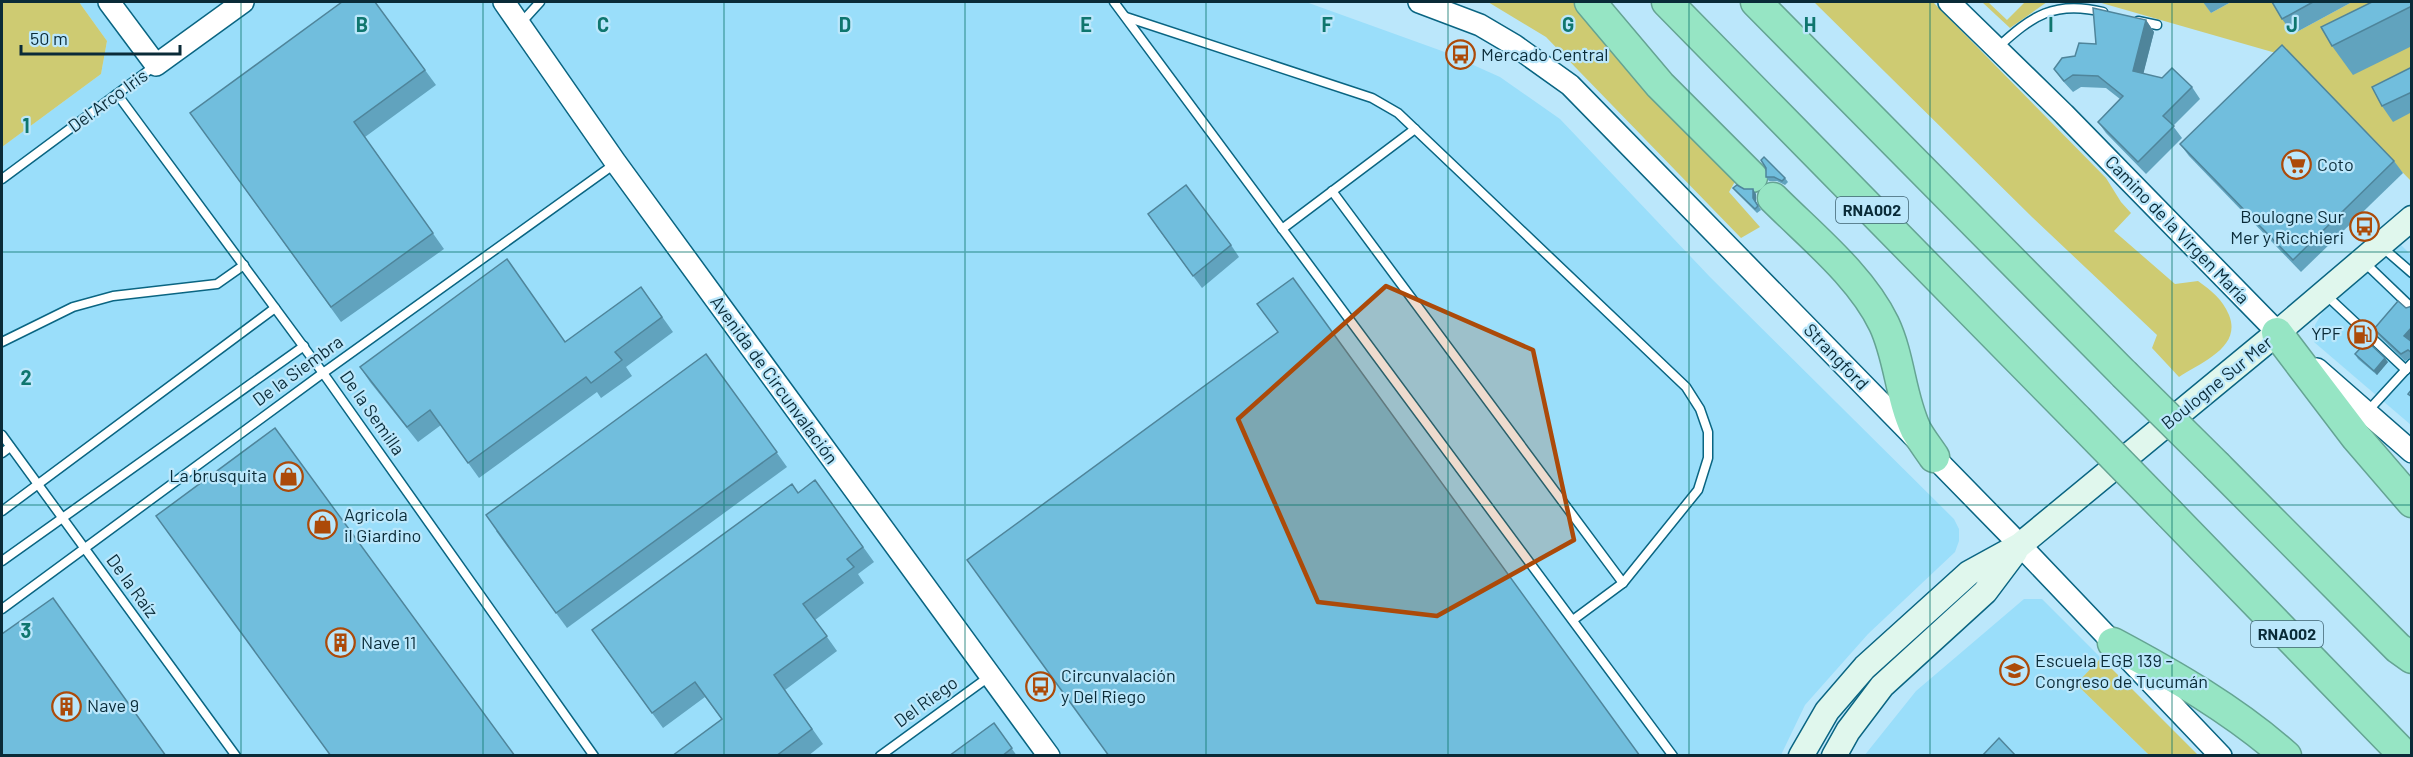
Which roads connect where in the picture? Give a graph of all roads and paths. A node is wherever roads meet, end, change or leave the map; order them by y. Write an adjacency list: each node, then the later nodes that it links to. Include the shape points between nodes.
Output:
1 (109, 2): 17 (street)
2 (243, 2): 17 (street, Del Arco Iris)
3 (504, 2): 14 (street, Avenida de Circunvalación)
4 (540, 2): 14 (lane)
5 (1114, 2): 12 (lane)
6 (1419, 2): 43 (street, Strangford, via 1480,25 1570,85)
7 (1590, 2): 21 (highway, via 1660,85)
8 (1667, 2): 66 (highway, RNA002, bridge)
9 (1755, 2): 55 (highway, bridge)
10 (1949, 2): 16 (street, Camino de la Virgen María)
11 (2113, 14): 16 (lane, via 2068,6 2050,9)
12 (1126, 17): 19 (lane, via 1372,98 1398,113); 26 (lane)
13 (2131, 19): 15 (lane)
14 (519, 24): 20 (street, Avenida de Circunvalación)
15 (2157, 26)
16 (1997, 48): 33 (street, Camino de la Virgen María)
17 (156, 65): 18 (lane, Del Arco Iris)
18 (117, 94): 22 (lane, Del Arco Iris); 28 (lane, De la Semilla)
19 (1415, 129): 23 (lane); 51 (lane, via 1686,387 1700,409 1708,432 1708,458 1698,490)
20 (616, 163): 37 (lane, De la Siembra); 56 (street, Avenida de Circunvalación)
21 (1752, 177)
22 (2, 179)
23 (1332, 191): 26 (lane); 51 (lane)
24 (1773, 198): 43 (highway, via 1863,289 1876,309 1894,350 1916,430)
25 (2412, 218): 27 (main road, Boulogne Sur Mer)
26 (1282, 229): 53 (lane)
27 (2371, 252): 29 (lane); 30 (main road, Boulogne Sur Mer); 32 (lane)
28 (244, 265): 31 (lane, De la Semilla); 34 (lane, via 217,284 113,296 73,308)
29 (2412, 273)
30 (2324, 293): 33 (main road, Boulogne Sur Mer); 36 (lane)
31 (275, 308): 35 (lane, De la Semilla); 44 (lane)
32 (2412, 308)
33 (2277, 333): 38 (street, Camino de la Virgen María); 45 (highway, via 2356,437); 48 (main road, Boulogne Sur Mer)
34 (2, 342)
35 (304, 346): 37 (lane, De la Semilla); 47 (lane)
36 (2409, 367): 38 (lane)
37 (324, 373): 49 (lane, De la Siembra); 58 (lane, De la Semilla)
38 (2365, 413): 41 (street, Camino de la Virgen María)
39 (2, 435): 40 (lane, De la Raíz)
40 (10, 447): 42 (lane); 44 (lane, De la Raíz)
41 (2412, 452)
42 (2, 453)
43 (1934, 457): 48 (street, Strangford)
44 (37, 484): 46 (lane); 47 (lane, De la Raíz)
45 (2412, 502)
46 (2, 511)
47 (61, 517): 49 (lane, De la Raíz); 50 (lane)
48 (2020, 545): 54 (street, Strangford); 62 (main road, Boulogne Sur Mer, via 1969,573 1865,668 1827,711); 63 (main road, Boulogne Sur Mer, via 1985,592 1882,686)
49 (84, 549): 52 (lane, De la Siembra); 57 (lane, De la Raíz)
50 (2, 561)
51 (1623, 583): 53 (lane)
52 (2, 609)
53 (1573, 620): 61 (lane)
54 (2113, 643): 64 (street, Strangford); 65 (highway, via 2162,669)
55 (2412, 658)
56 (990, 676): 59 (lane, Del Riego); 60 (street, Avenida de Circunvalación)
57 (236, 756)
58 (594, 756)
59 (880, 756)
60 (1049, 756)
61 (1673, 756)
62 (1801, 756)
63 (1834, 756)
64 (2221, 756)
65 (2286, 756)
66 (2405, 756)

